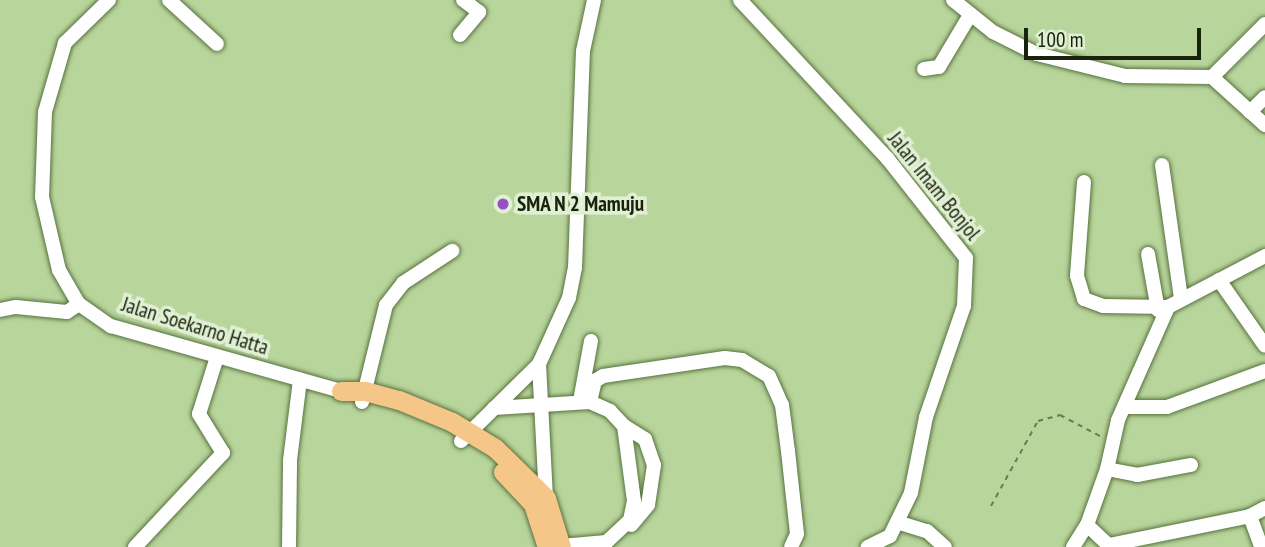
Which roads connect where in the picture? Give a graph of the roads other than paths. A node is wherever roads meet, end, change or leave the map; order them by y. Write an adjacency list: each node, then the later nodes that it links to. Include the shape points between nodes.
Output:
1 (109, 0): 23 (street, via 65,43 45,112 42,197 46,226 59,270)
2 (169, 0): 10 (street)
3 (463, 0): 9 (street, via 479,12)
4 (594, 0): 29 (street, via 583,51 575,268 560,324)
5 (740, 0): 45 (street, Jalan Imam Bonjol, via 887,158 966,258 964,306 933,393)
6 (953, 0): 7 (street)
7 (970, 15): 11 (street, via 939,67); 12 (street, via 1011,43 1094,70 1125,76)
8 (1265, 24): 12 (street)
9 (460, 35)
10 (218, 44)
11 (924, 69)
12 (1212, 77): 14 (street)
13 (1265, 97): 14 (street)
14 (1250, 111): 15 (street)
15 (1265, 125)
16 (1162, 165): 22 (street)
17 (1084, 182): 24 (street, via 1077,276 1084,299 1094,304)
18 (452, 251): 33 (street, via 392,294 382,315)
19 (1148, 254): 24 (street)
20 (1265, 256): 21 (street)
21 (1219, 279): 22 (street); 27 (street)
22 (1181, 299): 24 (street)
23 (79, 304): 25 (street, via 67,312); 28 (street, Jalan Soekarno Hatta, via 133,334)
24 (1163, 308): 36 (street)
25 (0, 310)
26 (591, 341): 34 (street)
27 (1265, 346)
28 (217, 357): 31 (street, Jalan Soekarno Hatta); 49 (street, via 199,414 223,453)
29 (539, 364): 35 (street); 37 (street)
30 (1265, 371): 36 (street, via 1167,407)
31 (300, 380): 32 (street, Jalan Soekarno Hatta); 50 (street, via 290,460)
32 (341, 391): 33 (main road, Jalan Soekarno Hatta)
33 (363, 396): 39 (main road, Jalan Soekarno Hatta, via 418,407)
34 (585, 402): 35 (street); 38 (street, via 610,411); 53 (street, via 595,381 603,376 725,358 741,360 769,376 782,404 797,534)
35 (541, 405): 37 (street); 42 (street)
36 (1125, 407): 41 (street)
37 (494, 408): 39 (street)
38 (624, 426): 47 (street, via 634,502); 47 (street, via 639,433 649,446 654,481 645,512)
39 (467, 437): 42 (main road, Jalan Soekarno Hatta, via 527,475); 51 (main road, Jalan Soekarno Hatta, via 526,494 539,517)
40 (1191, 465): 41 (street, via 1137,475)
41 (1107, 469): 46 (street)
42 (546, 498): 52 (main road, Jalan Soekarno Hatta)
43 (1265, 508): 44 (street)
44 (1250, 516): 48 (street); 57 (street)
45 (900, 523): 54 (street, via 882,542); 55 (street, via 927,531)
46 (1087, 525): 48 (street); 56 (street)
47 (622, 538): 52 (street)
48 (1110, 546)
49 (135, 547)
50 (289, 547)
51 (547, 547)
52 (561, 547)
53 (791, 547)
54 (867, 547)
55 (944, 547)
56 (1073, 547)
57 (1261, 547)

